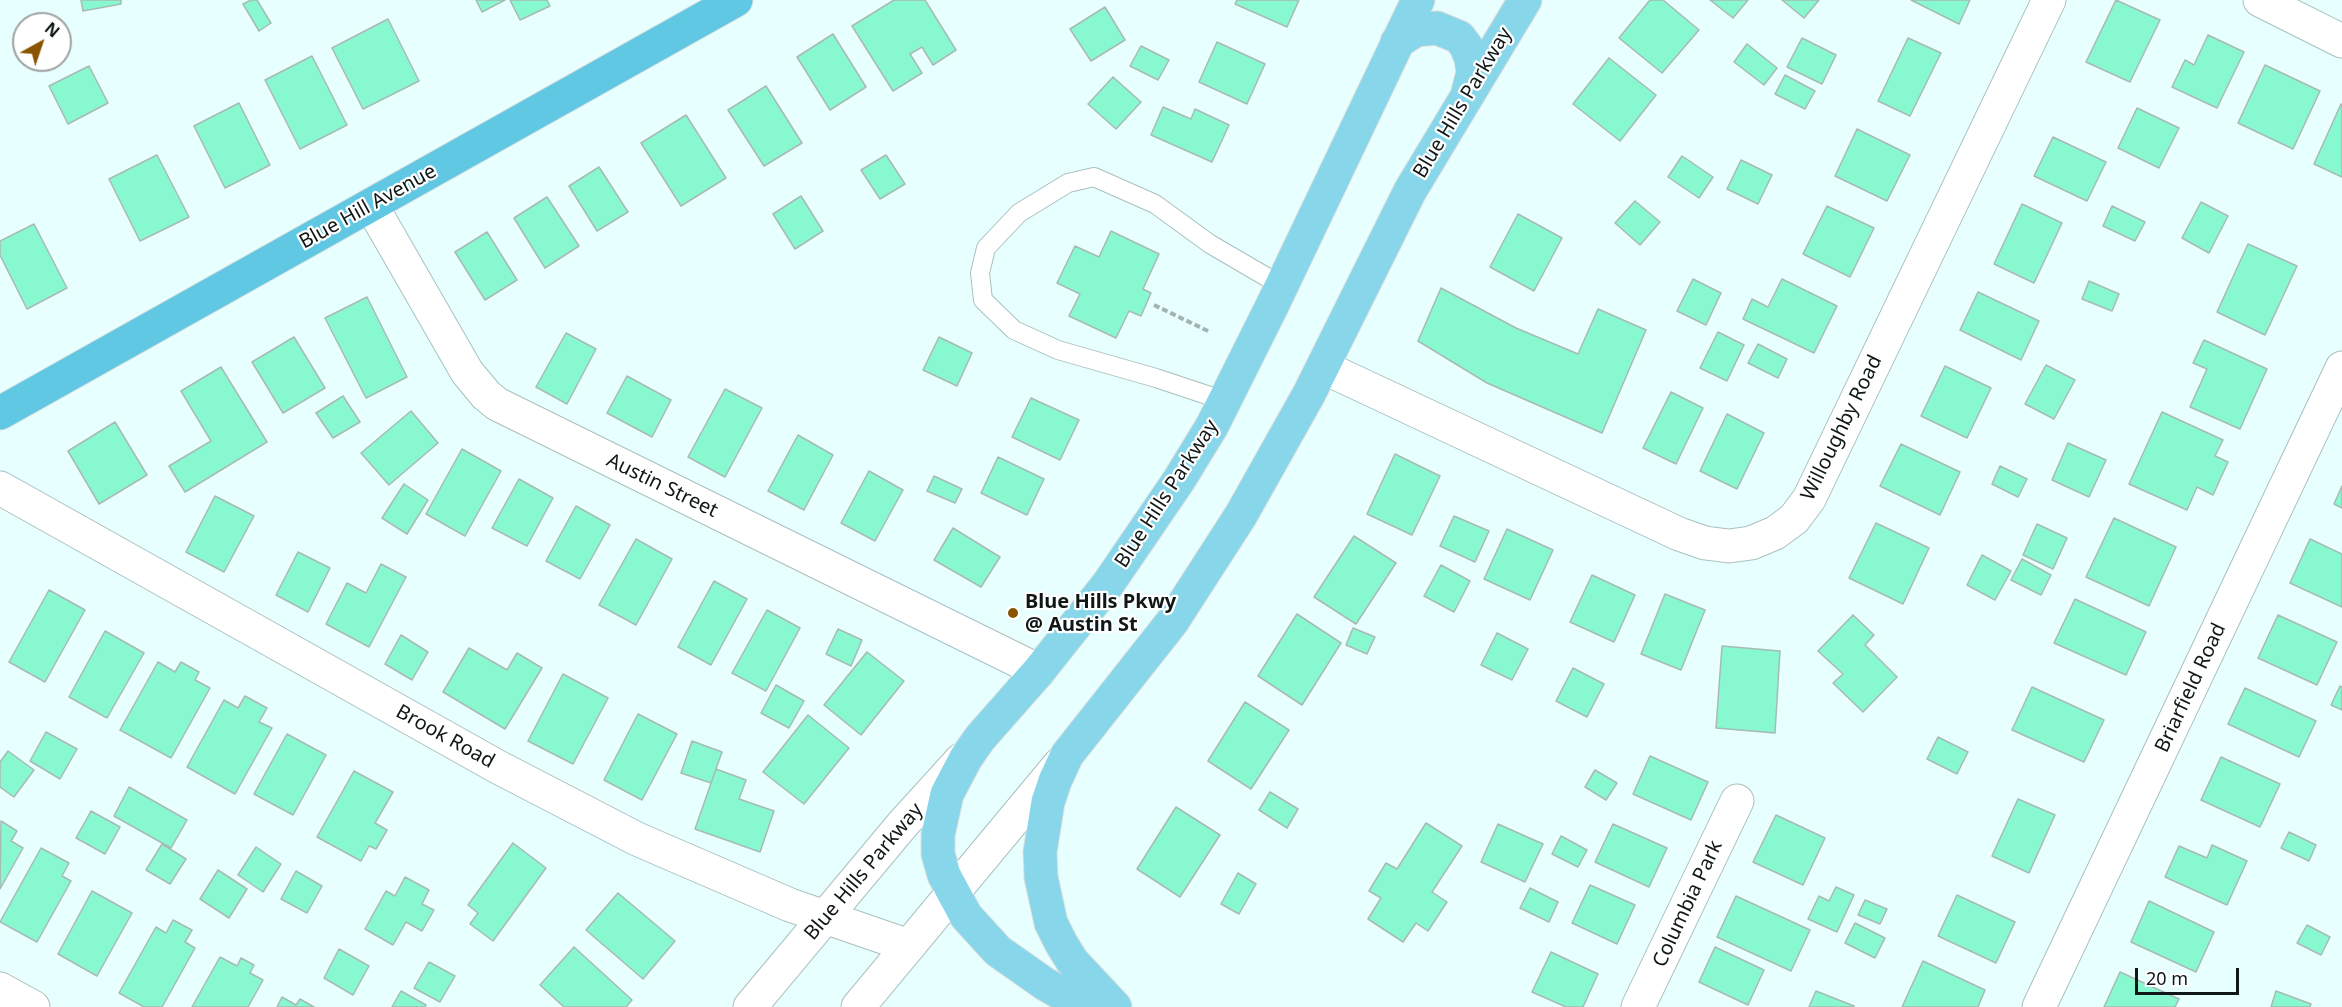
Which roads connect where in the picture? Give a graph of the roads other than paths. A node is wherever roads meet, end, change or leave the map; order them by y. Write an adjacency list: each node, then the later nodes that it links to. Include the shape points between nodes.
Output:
1 (736, 0): 9 (highway, Blue Hill Avenue)
2 (1418, 0): 7 (main road, Blue Hills Parkway)
3 (1525, 0): 8 (main road, Blue Hills Parkway)
4 (2049, 0): 11 (street, Willoughby Road, via 1809,499 1794,519 1775,533 1751,543 1729,546 1679,534)
5 (2260, 0): 6 (street)
6 (2342, 41)
7 (1397, 42): 8 (main road, via 1416,30 1437,28 1459,37 1471,58 1473,72); 10 (main road, Blue Hills Parkway)
8 (1468, 93): 11 (main road, Blue Hills Parkway, via 1410,191)
9 (371, 205): 14 (highway, Blue Hill Avenue); 16 (street, Austin Street, via 467,372 497,404)
10 (1282, 286): 13 (main road, Blue Hills Parkway); 13 (lane, via 1210,244 1155,204 1094,177 1068,183 1019,213 986,248 980,273 983,300 1014,330 1058,350)
11 (1323, 367): 18 (main road, Blue Hills Parkway, via 1273,461 1206,571 1133,674)
12 (2342, 368): 30 (street, Briarfield Road)
13 (1225, 401): 16 (main road, Blue Hills Parkway, via 1146,530)
14 (0, 413)
15 (0, 488): 21 (street, Brook Road, via 542,790 714,874)
16 (1040, 672): 17 (main road, Blue Hills Parkway)
17 (980, 738): 20 (main road, via 954,779 938,835 938,854); 21 (street, Blue Hills Parkway)
18 (1067, 755): 20 (street, Blue Hills Parkway); 28 (main road, via 1048,802 1040,852 1041,877 1061,944)
19 (1737, 801): 29 (street, Columbia Park)
20 (953, 894): 22 (street, Blue Hills Parkway); 27 (main road, via 966,916 998,951)
21 (825, 917): 22 (street, Brook Road); 25 (street, Blue Hills Parkway)
22 (909, 946): 26 (street, Blue Hills Parkway)
23 (0, 989): 24 (street)
24 (33, 1007)
25 (750, 1007)
26 (858, 1007)
27 (1085, 1007)
28 (1115, 1007)
29 (1638, 1007)
30 (2039, 1007)

